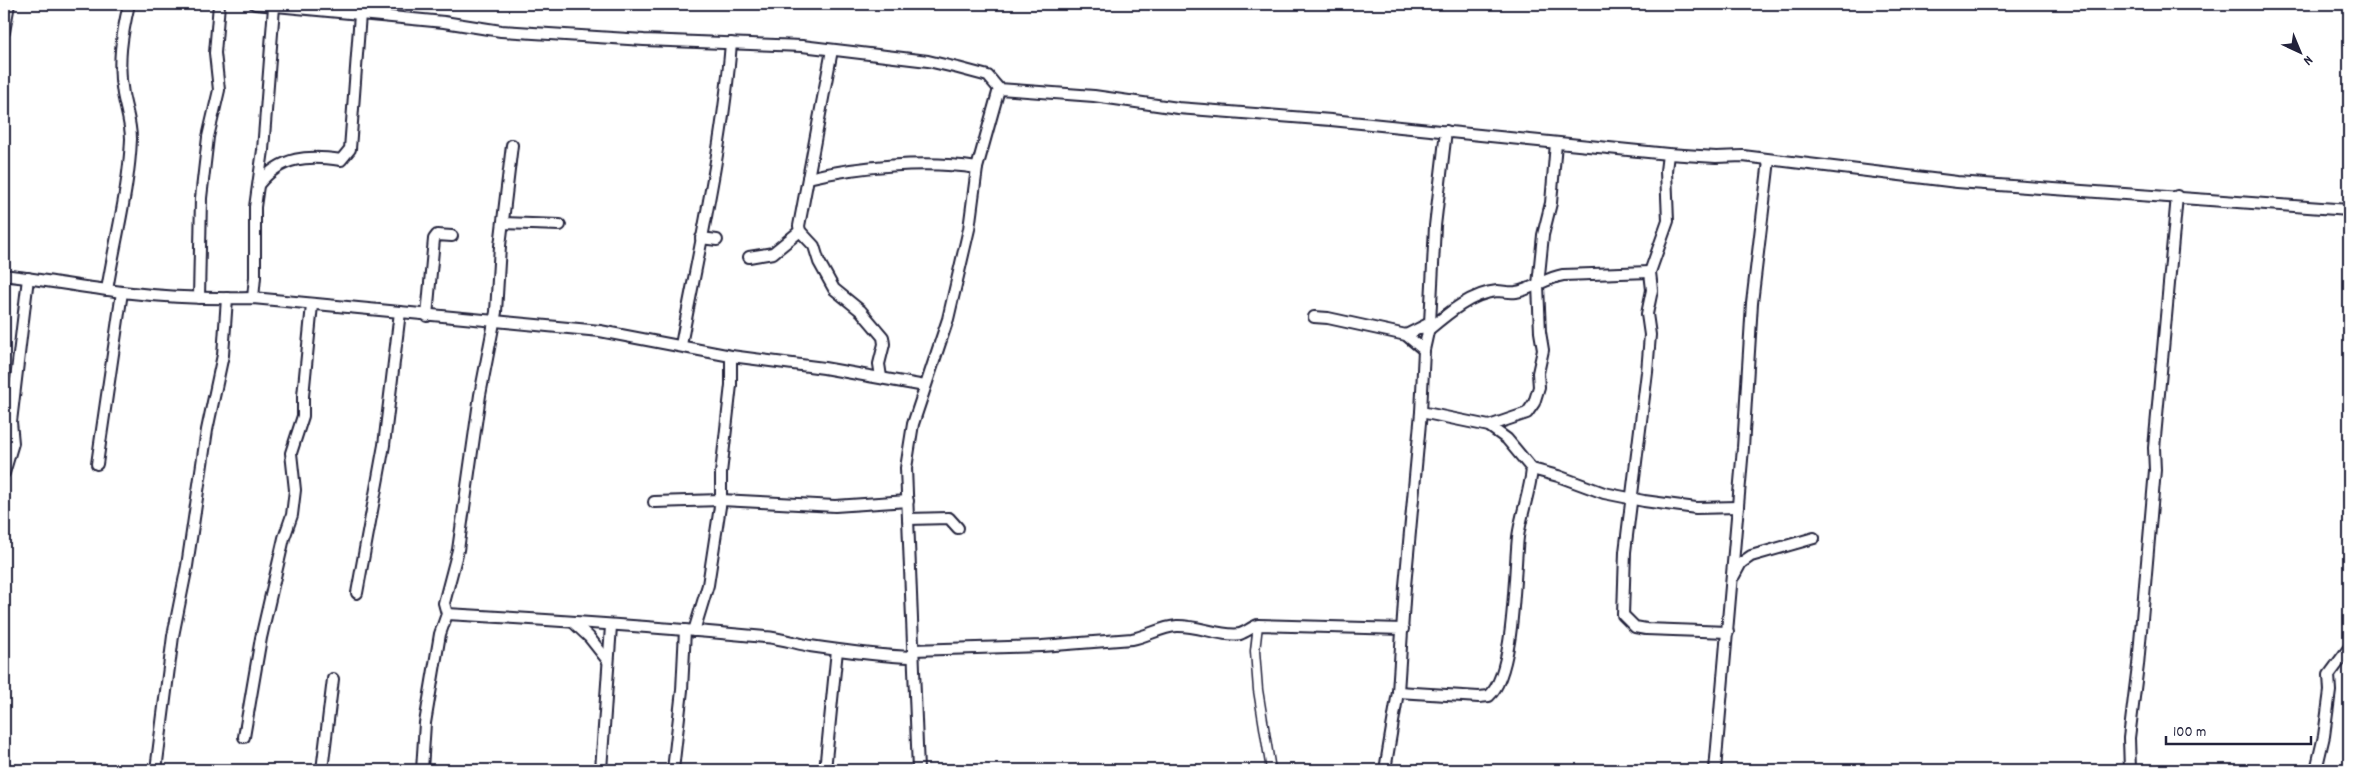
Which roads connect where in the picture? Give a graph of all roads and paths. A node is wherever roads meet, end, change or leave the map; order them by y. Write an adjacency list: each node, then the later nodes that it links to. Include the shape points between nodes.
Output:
1 (9, 4): 7 (street)
2 (130, 4): 32 (street, via 122,33 120,64 131,138)
3 (219, 4): 34 (street, via 215,53 219,90 208,137 201,198)
4 (255, 4): 5 (street)
5 (274, 6): 6 (street); 18 (street)
6 (360, 14): 8 (street, via 501,31); 18 (street, via 347,156 341,160 295,159 285,162 268,174)
7 (4, 32)
8 (731, 43): 9 (street); 25 (street, via 726,100)
9 (832, 50): 10 (street, via 928,61 958,68 988,76); 17 (street)
10 (999, 89): 11 (street); 16 (street)
11 (1446, 131): 12 (street); 42 (street)
12 (1556, 143): 14 (street); 31 (street, via 1551,203 1543,235)
13 (512, 145): 21 (street)
14 (1668, 154): 15 (street); 28 (street, via 1668,221)
15 (1769, 160): 19 (street, via 1957,182); 58 (street, via 1752,303)
16 (977, 168): 17 (street, via 937,165 859,168); 48 (street, via 969,229 948,319)
17 (808, 178): 23 (street, via 798,221)
18 (259, 186): 36 (street, via 255,207)
19 (2177, 196): 20 (street); 88 (street, via 2145,587 2128,738)
20 (2349, 210)
21 (503, 223): 22 (street); 41 (street)
22 (560, 225)
23 (800, 231): 27 (street, via 773,253); 47 (street, via 814,246 834,289 861,311 883,337 879,364)
24 (452, 236): 39 (street, via 435,236)
25 (701, 238): 26 (street); 44 (street)
26 (717, 240)
27 (749, 257)
28 (1650, 272): 31 (street, via 1563,275 1551,277); 54 (street, via 1652,290 1647,314 1650,335 1647,372)
29 (4, 276): 30 (street)
30 (28, 278): 32 (street); 53 (street, via 11,422 13,444)
31 (1538, 285): 42 (street, via 1514,293 1496,291 1471,300); 50 (street, via 1544,350 1534,403 1527,413)
32 (107, 290): 33 (street)
33 (122, 292): 34 (street); 51 (street)
34 (198, 298): 35 (street)
35 (227, 298): 36 (street); 78 (street, via 223,355 173,636)
36 (253, 298): 37 (street)
37 (312, 305): 38 (street); 77 (street, via 303,416 291,453 295,490 292,515 261,638)
38 (400, 312): 39 (street); 63 (street, via 384,445)
39 (427, 316): 41 (street)
40 (1314, 317): 43 (street)
41 (494, 322): 44 (street, via 600,331); 64 (street, via 480,394 458,550 444,603)
42 (1428, 327): 43 (street); 45 (street)
43 (1406, 335): 45 (street)
44 (680, 344): 46 (street)
45 (1424, 350): 49 (street)
46 (731, 356): 47 (street); 55 (street)
47 (881, 377): 48 (street)
48 (925, 386): 56 (street, via 913,424 906,468)
49 (1421, 412): 50 (street); 68 (street)
50 (1489, 426): 52 (street, via 1507,439)
51 (97, 464)
52 (1532, 469): 54 (street); 76 (street, via 1531,486 1518,535 1516,579 1501,680 1489,696)
53 (4, 473)
54 (1631, 499): 58 (street, via 1696,508); 70 (street, via 1622,615 1635,627 1646,629)
55 (721, 500): 56 (street, via 835,506); 57 (street); 69 (street, via 708,586)
56 (908, 501): 59 (street)
57 (654, 502)
58 (1738, 507): 62 (street)
59 (908, 519): 60 (street, via 950,518); 73 (street)
60 (958, 528)
61 (1814, 538): 62 (street, via 1751,556 1741,563)
62 (1732, 578): 70 (street)
63 (357, 593)
64 (447, 614): 65 (street, via 541,618); 80 (street, via 440,634 425,723)
65 (574, 624): 67 (street); 74 (street)
66 (1258, 625): 68 (street); 73 (street, via 1241,634 1178,626 1132,639); 85 (street, via 1255,651 1258,690)
67 (611, 626): 69 (street, via 654,626); 74 (street)
68 (1403, 629): 76 (street)
69 (690, 631): 72 (street, via 768,637); 82 (street)
70 (1728, 632): 87 (street)
71 (2349, 648): 89 (street, via 2329,675 2324,736)
72 (837, 650): 73 (street); 83 (street)
73 (912, 653): 84 (street)
74 (608, 661): 81 (street)
75 (334, 679): 79 (street)
76 (1398, 692): 86 (street)
77 (244, 737)
78 (156, 770)
79 (322, 770)
80 (422, 770)
81 (601, 770)
82 (673, 770)
83 (825, 770)
84 (918, 770)
85 (1271, 770)
86 (1385, 770)
87 (1715, 770)
88 (2130, 770)
89 (2316, 770)

